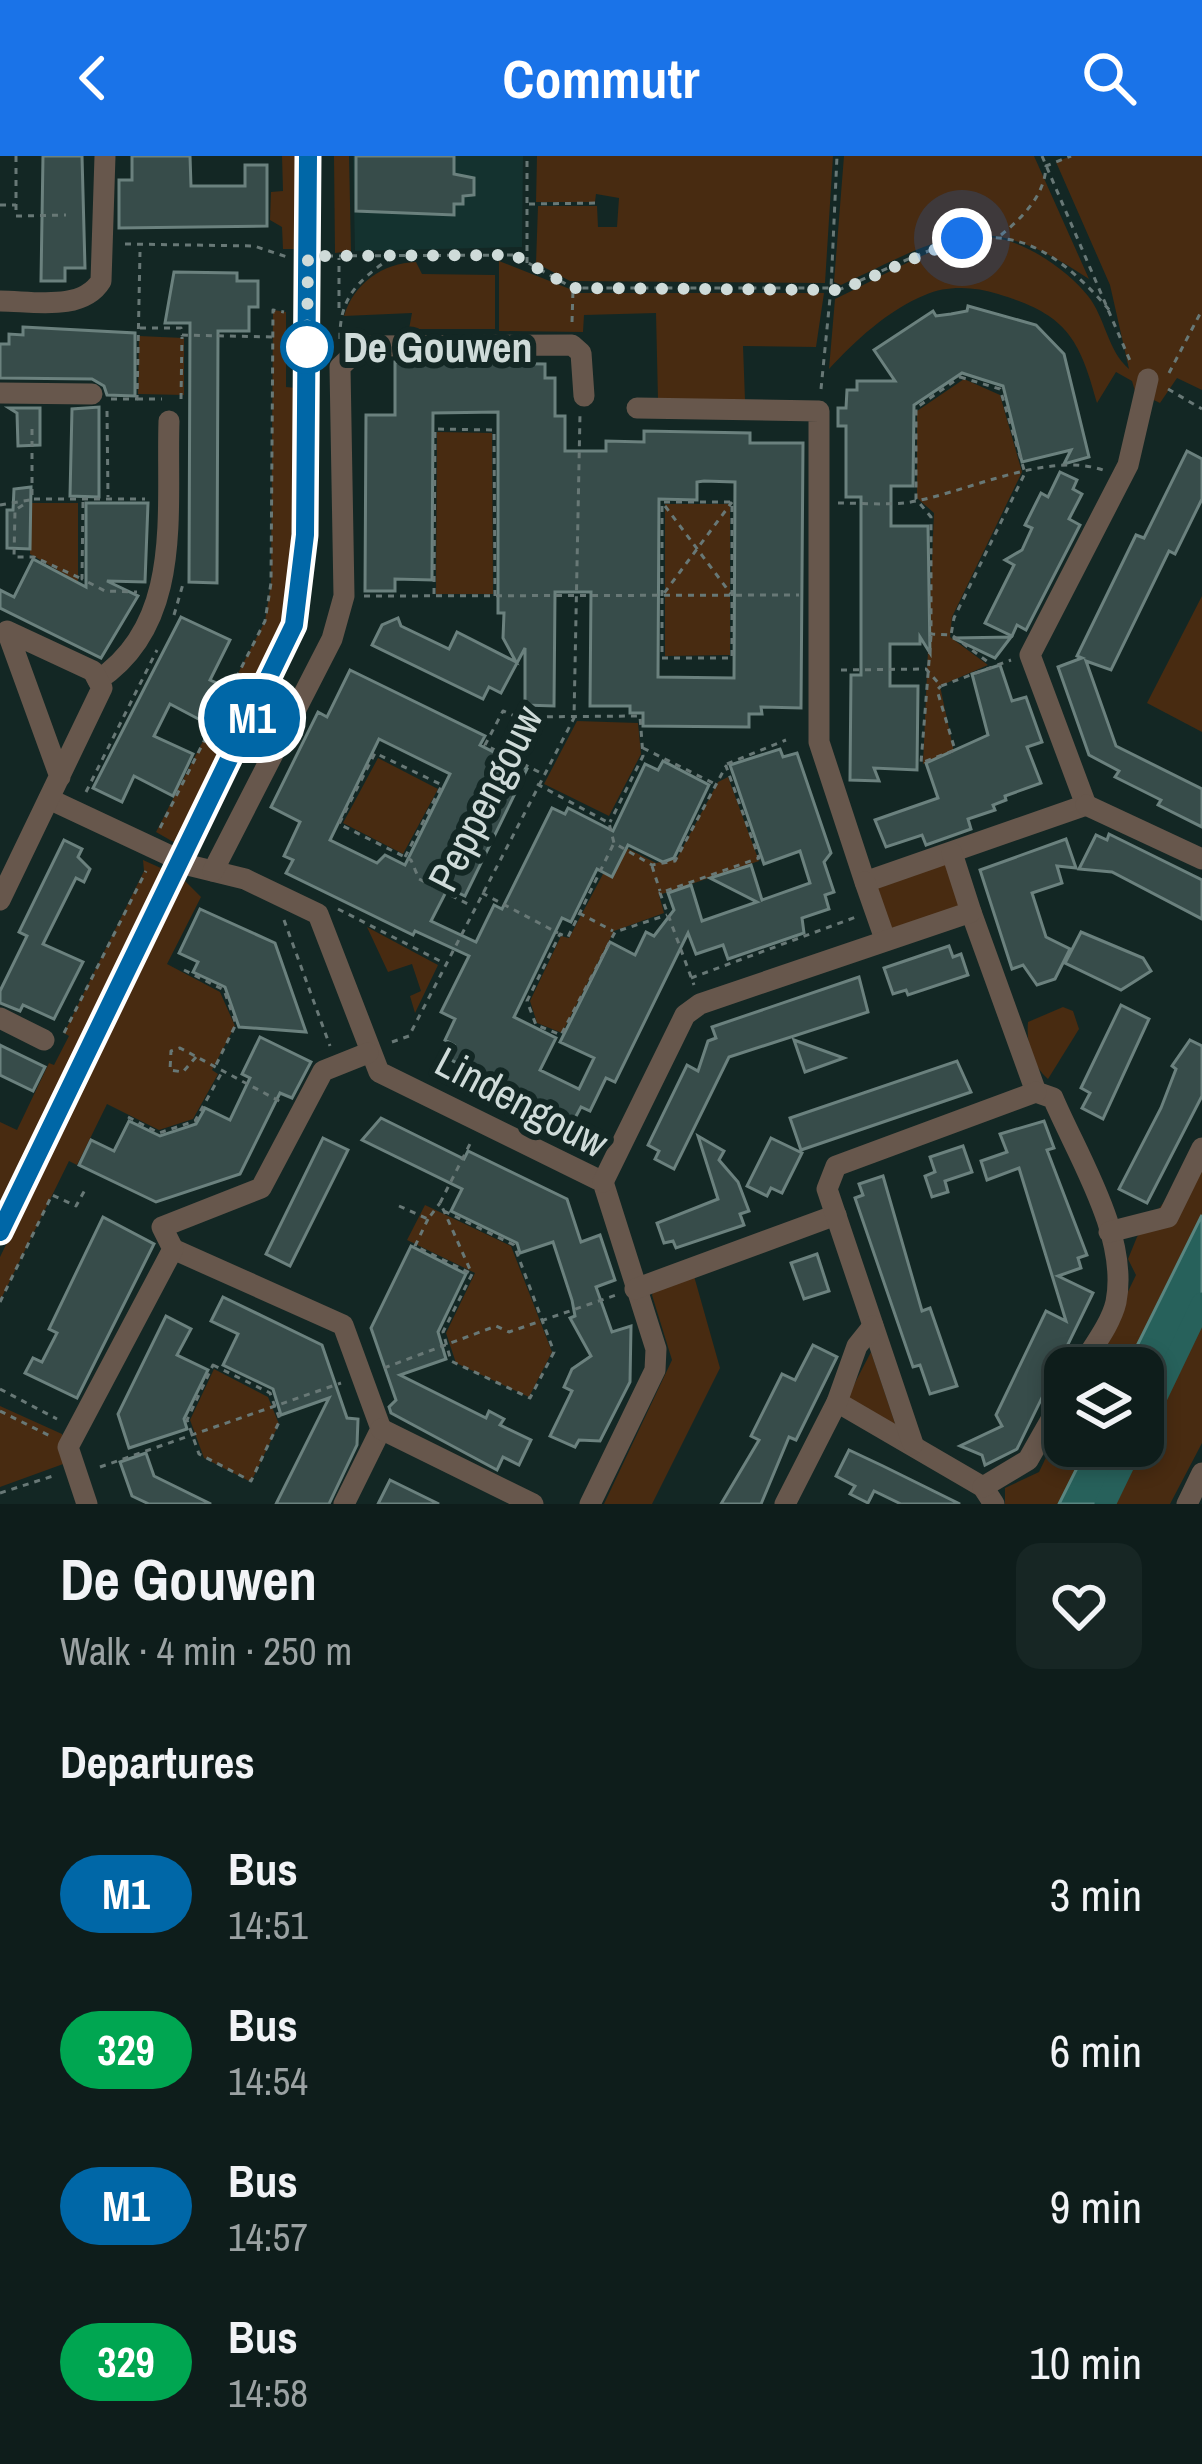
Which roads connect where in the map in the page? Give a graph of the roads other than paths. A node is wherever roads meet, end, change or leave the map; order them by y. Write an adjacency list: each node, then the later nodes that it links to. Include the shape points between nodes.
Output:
1 (105, 156): 3 (street, via 101,281 83,299)
2 (308, 156): 17 (street, via 299,607)
3 (0, 302)
4 (1154, 382): 14 (street, via 1122,477 1030,655)
5 (0, 393): 6 (street)
6 (92, 394)
7 (583, 395): 18 (street, via 581,352 572,345 362,346 340,367 344,596 332,639)
8 (637, 408): 19 (street, via 819,411 819,742)
9 (169, 421): 11 (street, via 162,593 124,662)
10 (4, 629): 11 (street, via 93,670); 12 (street)
11 (98, 680): 12 (street, via 102,688)
12 (60, 776): 13 (street)
13 (50, 799): 17 (street); 20 (street)
14 (1086, 805): 15 (street); 16 (street)
15 (952, 853): 19 (street); 21 (street)
16 (1202, 859)
17 (182, 861): 18 (street); 30 (street)
18 (213, 871): 25 (street, via 318,914)
19 (865, 882): 22 (street)
20 (0, 900)
21 (971, 912): 22 (street); 26 (street)
22 (885, 939): 28 (street, via 685,1015)
23 (0, 1018): 24 (street)
24 (44, 1040)
25 (368, 1053): 28 (street, Lindengouw, via 379,1072); 32 (street, via 323,1071 261,1188 162,1227)
26 (1036, 1092): 29 (street, via 836,1166 827,1189); 31 (street, via 1053,1098)
27 (1202, 1148): 31 (street, via 1168,1217)
28 (603, 1183): 33 (street, Lindengouw)
29 (836, 1215): 33 (street); 34 (street)
30 (0, 1232)
31 (1109, 1232): 35 (street, via 1115,1307)
32 (173, 1250): 37 (street, via 343,1325); 42 (street, via 74,1449)
33 (635, 1289): 45 (street, Lindengouw, via 656,1348 655,1370)
34 (873, 1326): 36 (street, via 856,1346); 39 (street)
35 (1092, 1347)
36 (837, 1402): 39 (street); 46 (street)
37 (380, 1429): 43 (street); 44 (street)
38 (1044, 1432): 41 (street, via 1028,1460)
39 (913, 1444): 41 (street)
40 (1202, 1473): 47 (street)
41 (988, 1495)
42 (87, 1504)
43 (344, 1504)
44 (533, 1504)
45 (590, 1504)
46 (785, 1504)
47 (1187, 1504)

